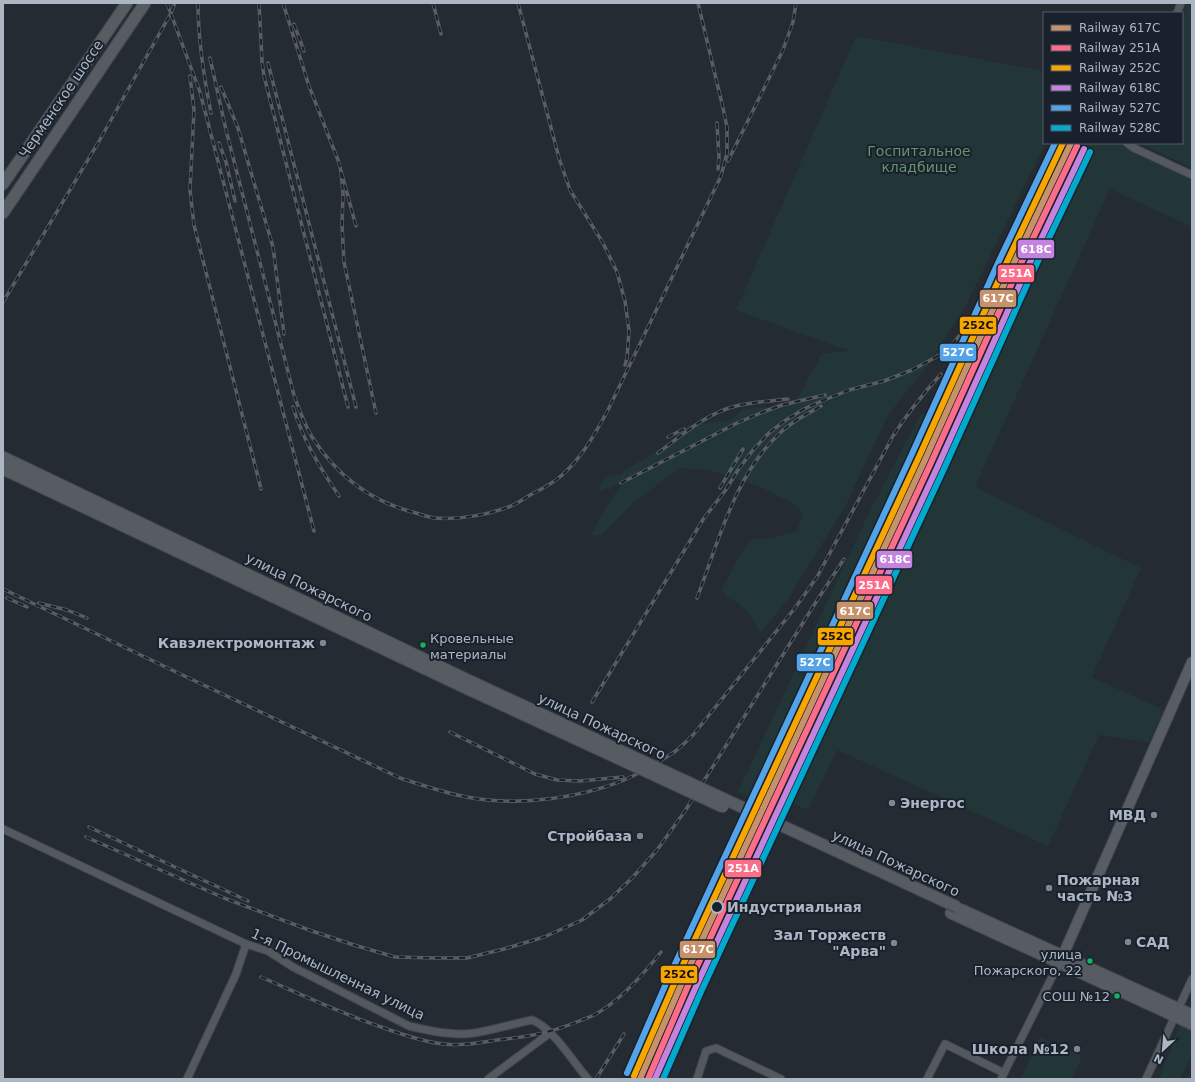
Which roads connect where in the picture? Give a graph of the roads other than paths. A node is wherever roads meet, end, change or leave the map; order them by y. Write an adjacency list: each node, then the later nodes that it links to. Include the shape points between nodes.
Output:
1 (127, 3): 5 (main road, Черменское шоссе)
2 (145, 3): 6 (main road, Черменское шоссе)
3 (1129, 144): 4 (street)
4 (1192, 175)
5 (3, 184)
6 (3, 212)
7 (3, 457): 10 (main road, улица Пожарского)
8 (3, 469): 10 (main road, улица Пожарского)
9 (1192, 662): 13 (street)
10 (469, 685): 13 (main road, улица Пожарского, bridge)
11 (3, 829): 12 (street, 1-я Промышленная улица)
12 (246, 944): 18 (street, 1-я Промышленная улица, via 268,951 293,967 410,1026 429,1031 472,1033 532,1020); 20 (street, via 236,974)
13 (1061, 959): 15 (main road, улица Пожарского); 19 (street)
14 (1192, 979): 15 (street)
15 (1177, 1012): 16 (main road, улица Пожарского); 17 (main road, улица Пожарского); 26 (street)
16 (1192, 1015)
17 (1192, 1024)
18 (550, 1033): 21 (street); 22 (street, 1-я Промышленная улица)
19 (1002, 1076): 25 (street, via 944,1044)
20 (187, 1079)
21 (488, 1079)
22 (588, 1079)
23 (697, 1079): 24 (street, via 706,1051 716,1048)
24 (781, 1079)
25 (926, 1079)
26 (1146, 1079)

